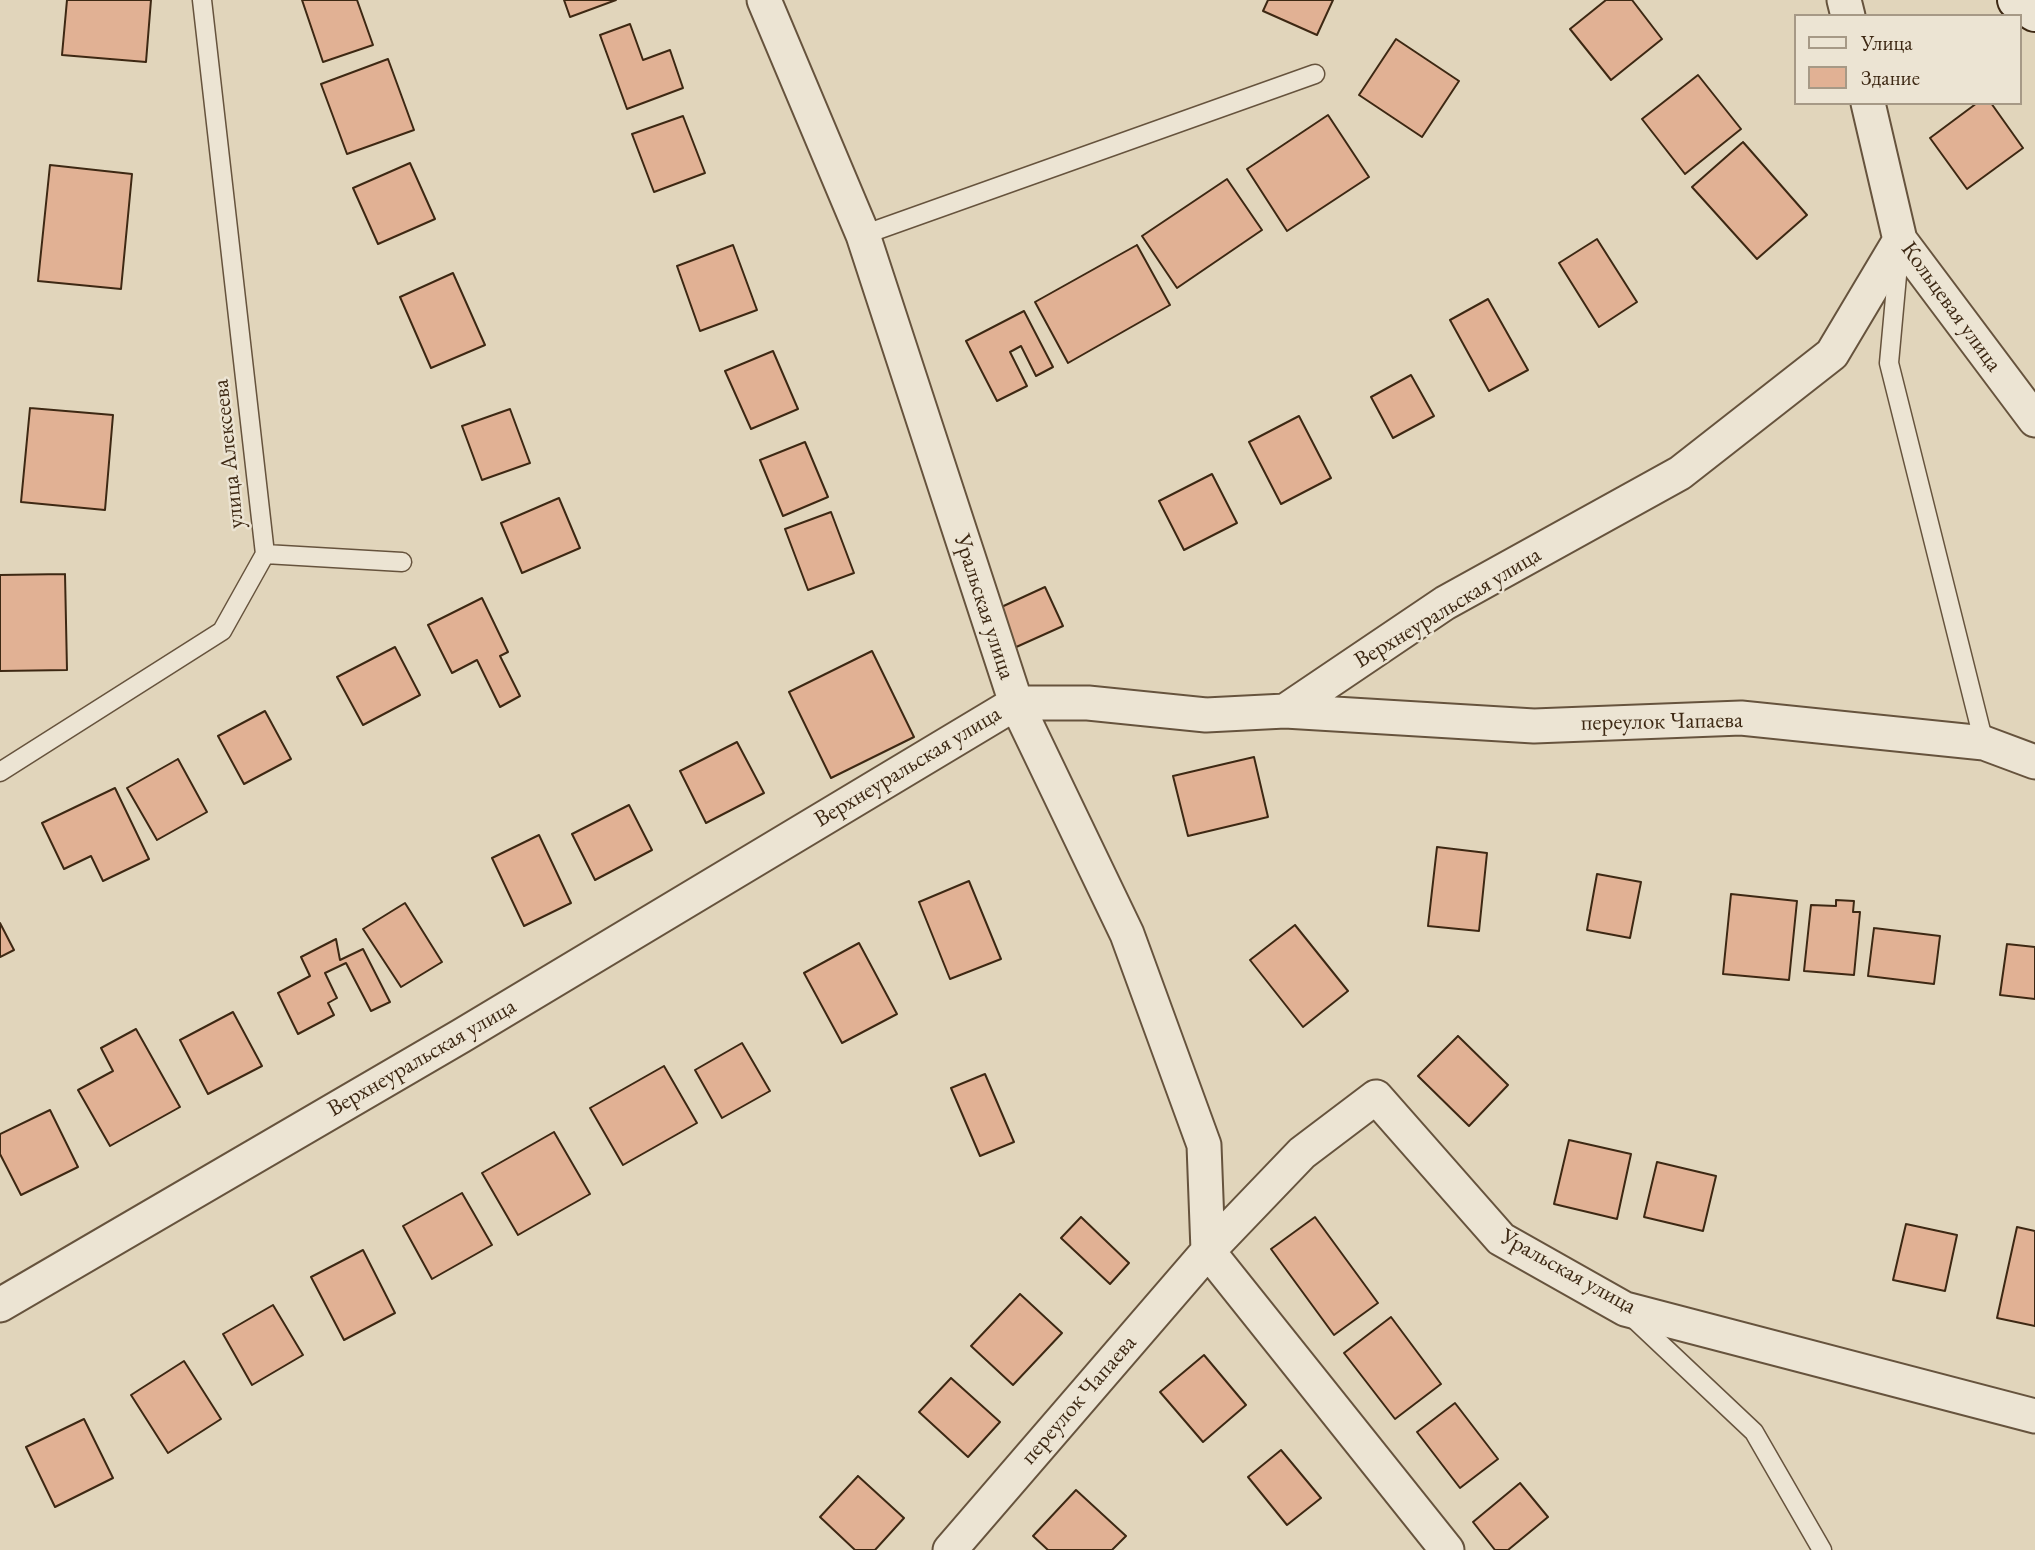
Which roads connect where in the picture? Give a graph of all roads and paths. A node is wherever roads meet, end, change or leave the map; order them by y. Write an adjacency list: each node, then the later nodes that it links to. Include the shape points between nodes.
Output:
1 (202, 0): 10 (lane, улица Алексеева)
2 (764, 0): 7 (street, Уральская улица)
3 (2017, 0): 4 (main road)
4 (2035, 12)
5 (1315, 74): 7 (lane)
6 (1868, 105): 8 (street, Кольцевая улица)
7 (863, 235): 12 (street, Уральская улица)
8 (1900, 240): 9 (street, Кольцевая улица); 13 (street, Верхнеуральская улица, via 1832,354 1680,473 1445,603); 14 (lane, via 1889,363)
9 (2035, 420)
10 (265, 554): 11 (lane); 16 (lane, улица Алексеева, via 222,631)
11 (402, 562)
12 (1016, 703): 13 (street, Верхнеуральская улица, via 1088,703 1206,715); 17 (street, Уральская улица, via 1128,934 1204,1145); 18 (street, Верхнеуральская улица, via 461,1036)
13 (1284, 711): 14 (street, переулок Чапаева, via 1534,726 1741,718)
14 (1984, 743): 15 (street, переулок Чапаева)
15 (2035, 762)
16 (0, 772)
17 (1208, 1251): 19 (street, Уральская улица, via 1302,1153 1376,1097 1501,1239); 21 (street, переулок Чапаева); 22 (street)
18 (0, 1305)
19 (1625, 1309): 20 (street, Уральская улица); 23 (lane, via 1754,1432)
20 (2035, 1416)
21 (950, 1550)
22 (1447, 1550)
23 (1822, 1550)

